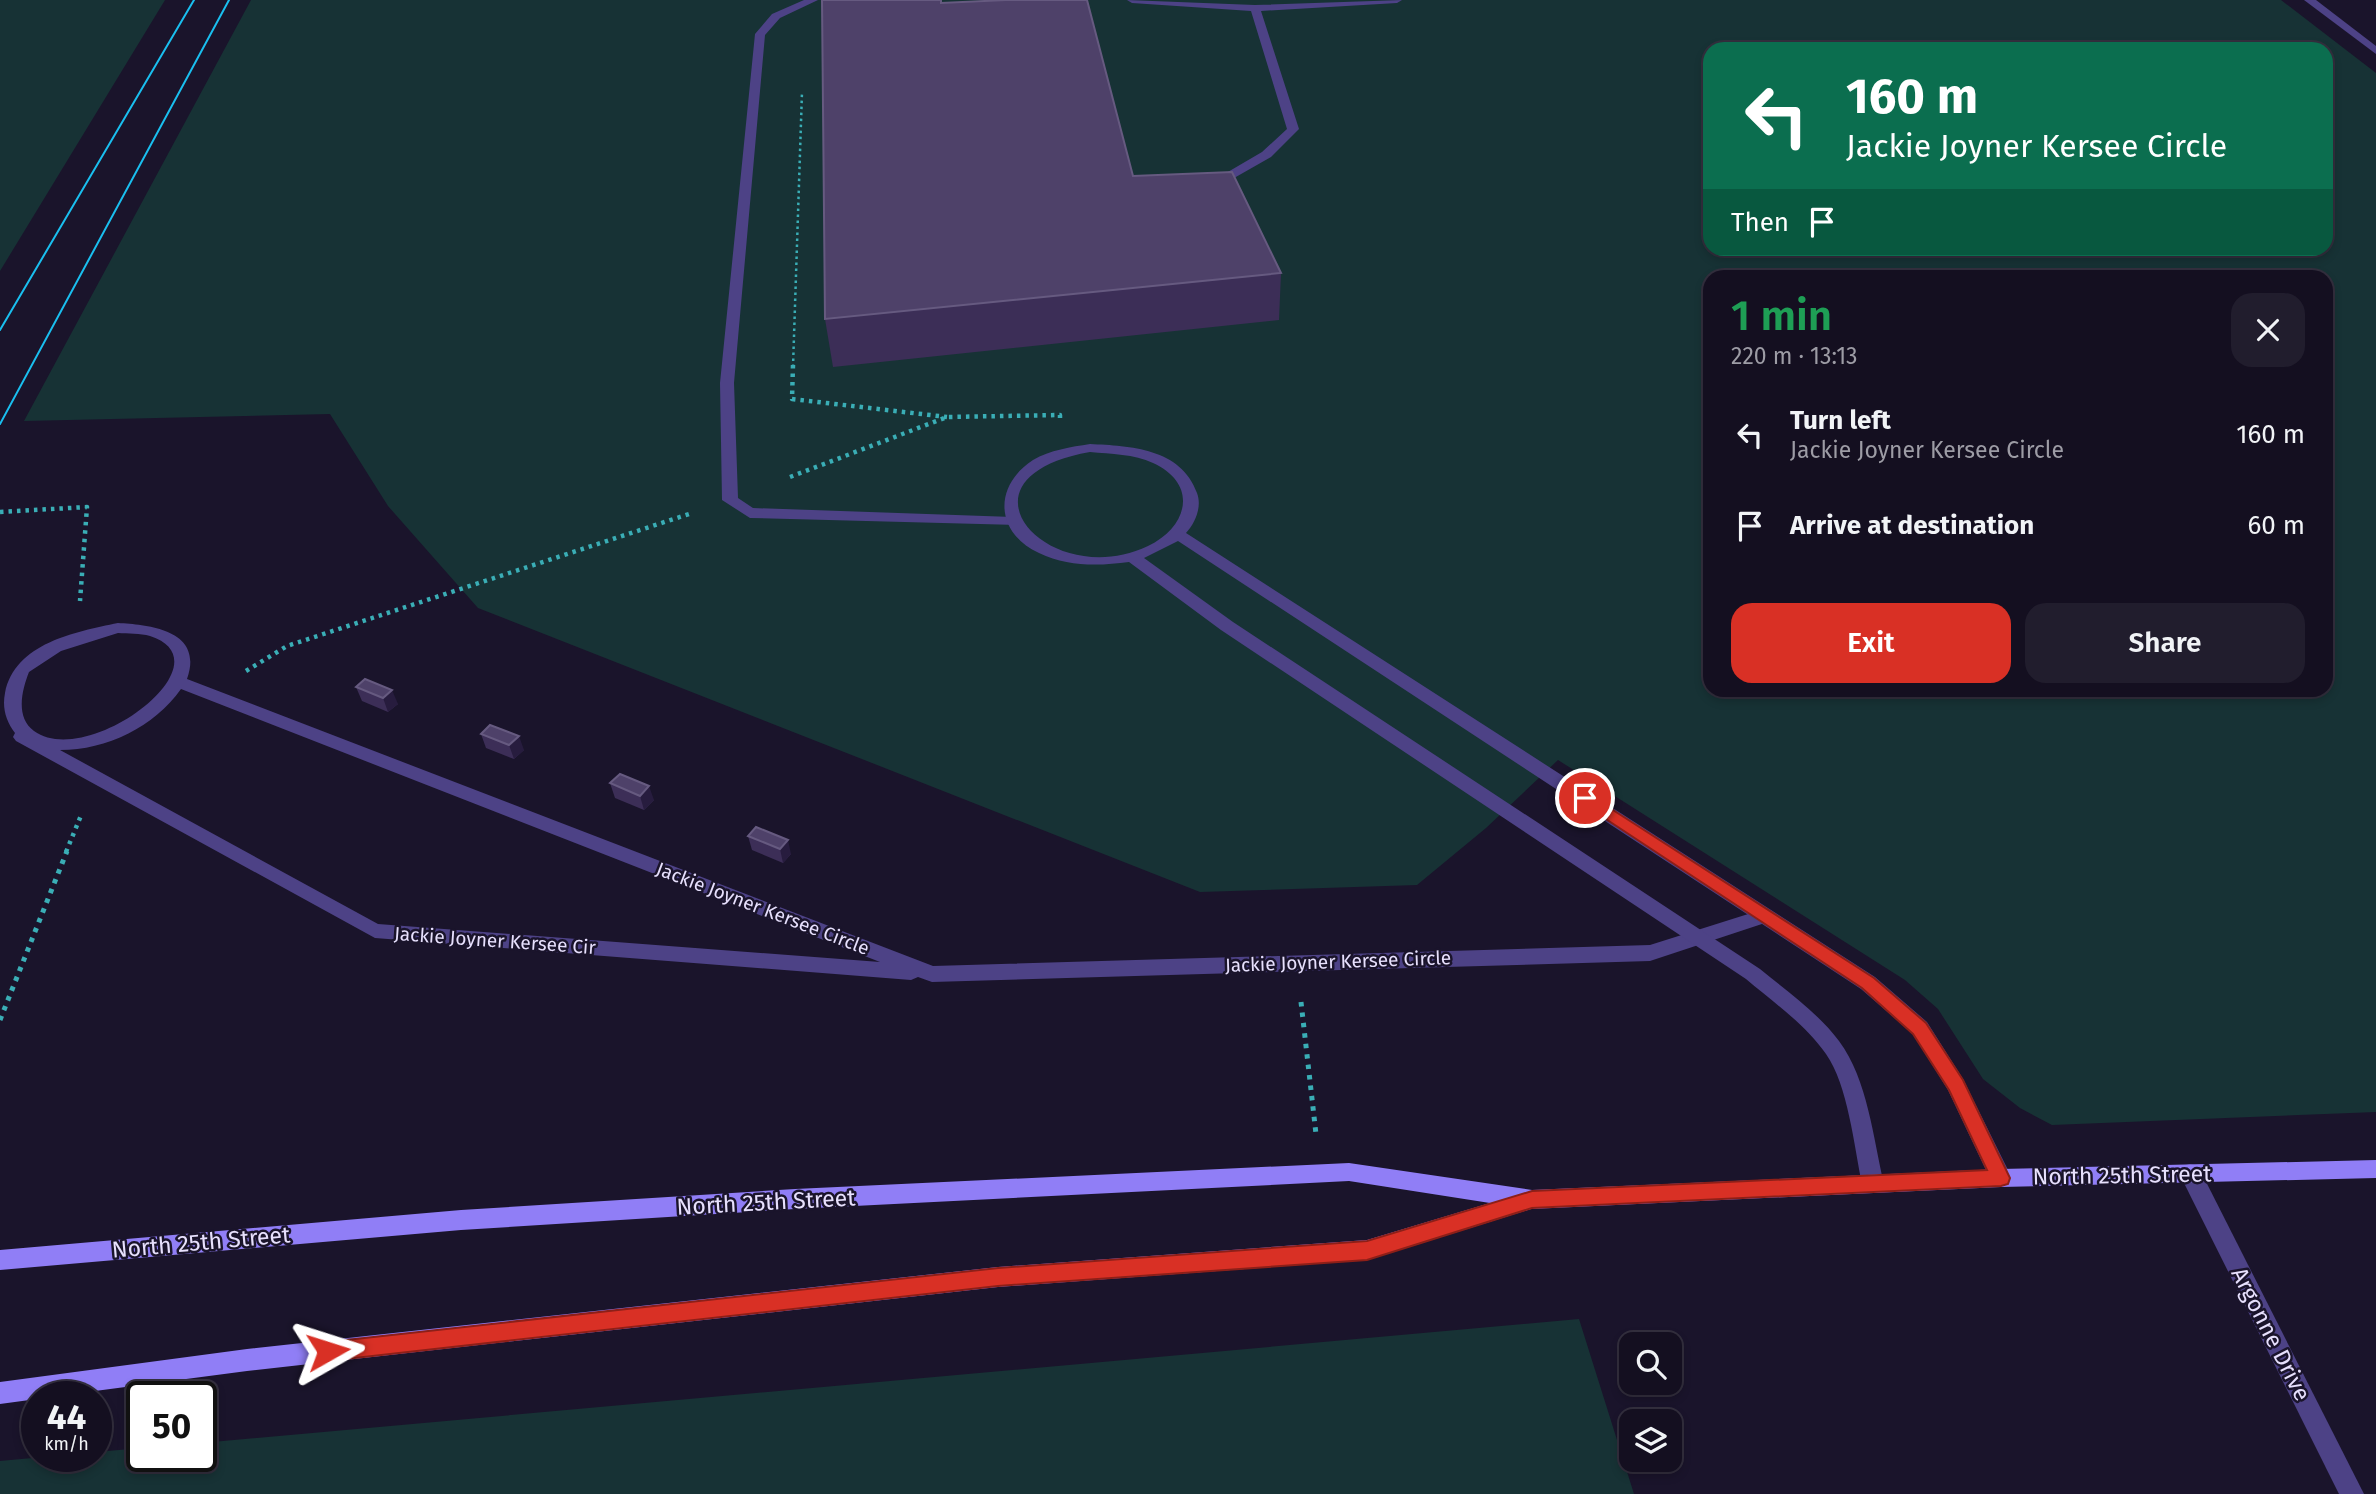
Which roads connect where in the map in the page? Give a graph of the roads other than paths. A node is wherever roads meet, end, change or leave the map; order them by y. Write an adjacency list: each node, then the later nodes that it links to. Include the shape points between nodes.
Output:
1 (813, 0): 8 (street, via 776,16 760,34 727,383 730,500 750,513)
2 (1132, 0): 5 (street)
3 (1397, 0): 5 (street)
4 (2309, 0): 6 (street)
5 (1255, 8): 7 (street, via 1293,129 1255,163)
6 (2376, 51)
7 (1213, 186)
8 (1013, 522): 9 (street, via 1009,501 1016,484 1038,464 1090,448 1132,450 1159,459 1181,475 1192,500 1185,524); 10 (street, via 1040,547 1074,559)
9 (1176, 533): 10 (street); 13 (street)
10 (1134, 558): 14 (street, via 1238,634)
11 (179, 682): 12 (street, via 165,702 98,738 47,744); 12 (street, via 184,660 176,644 159,633 118,628 78,637 30,663 6,690 1,709 8,726); 15 (street, Jackie Joyner Kersee Circle)
12 (22, 737): 15 (street, Jackie Joyner Kersee Cir, via 375,930)
13 (1765, 915): 14 (street, Jackie Joyner Kersee Circle); 18 (street, via 1868,983 1920,1028 1956,1085)
14 (1699, 939): 15 (street, Jackie Joyner Kersee Circle, via 1650,953); 19 (street, via 1753,974 1834,1050 1852,1095)
15 (932, 974)
16 (2376, 1169): 17 (main road, North 25th Street)
17 (2190, 1173): 18 (main road, North 25th Street); 23 (street, Argonne Drive)
18 (2001, 1178): 19 (main road, North 25th Street)
19 (1874, 1184): 20 (main road, North 25th Street)
20 (1532, 1200): 21 (main road, North 25th Street, via 1349,1172 461,1220); 22 (main road, North 25th Street, via 1367,1251 998,1277 247,1360)
21 (0, 1260)
22 (0, 1393)
23 (2352, 1494)

